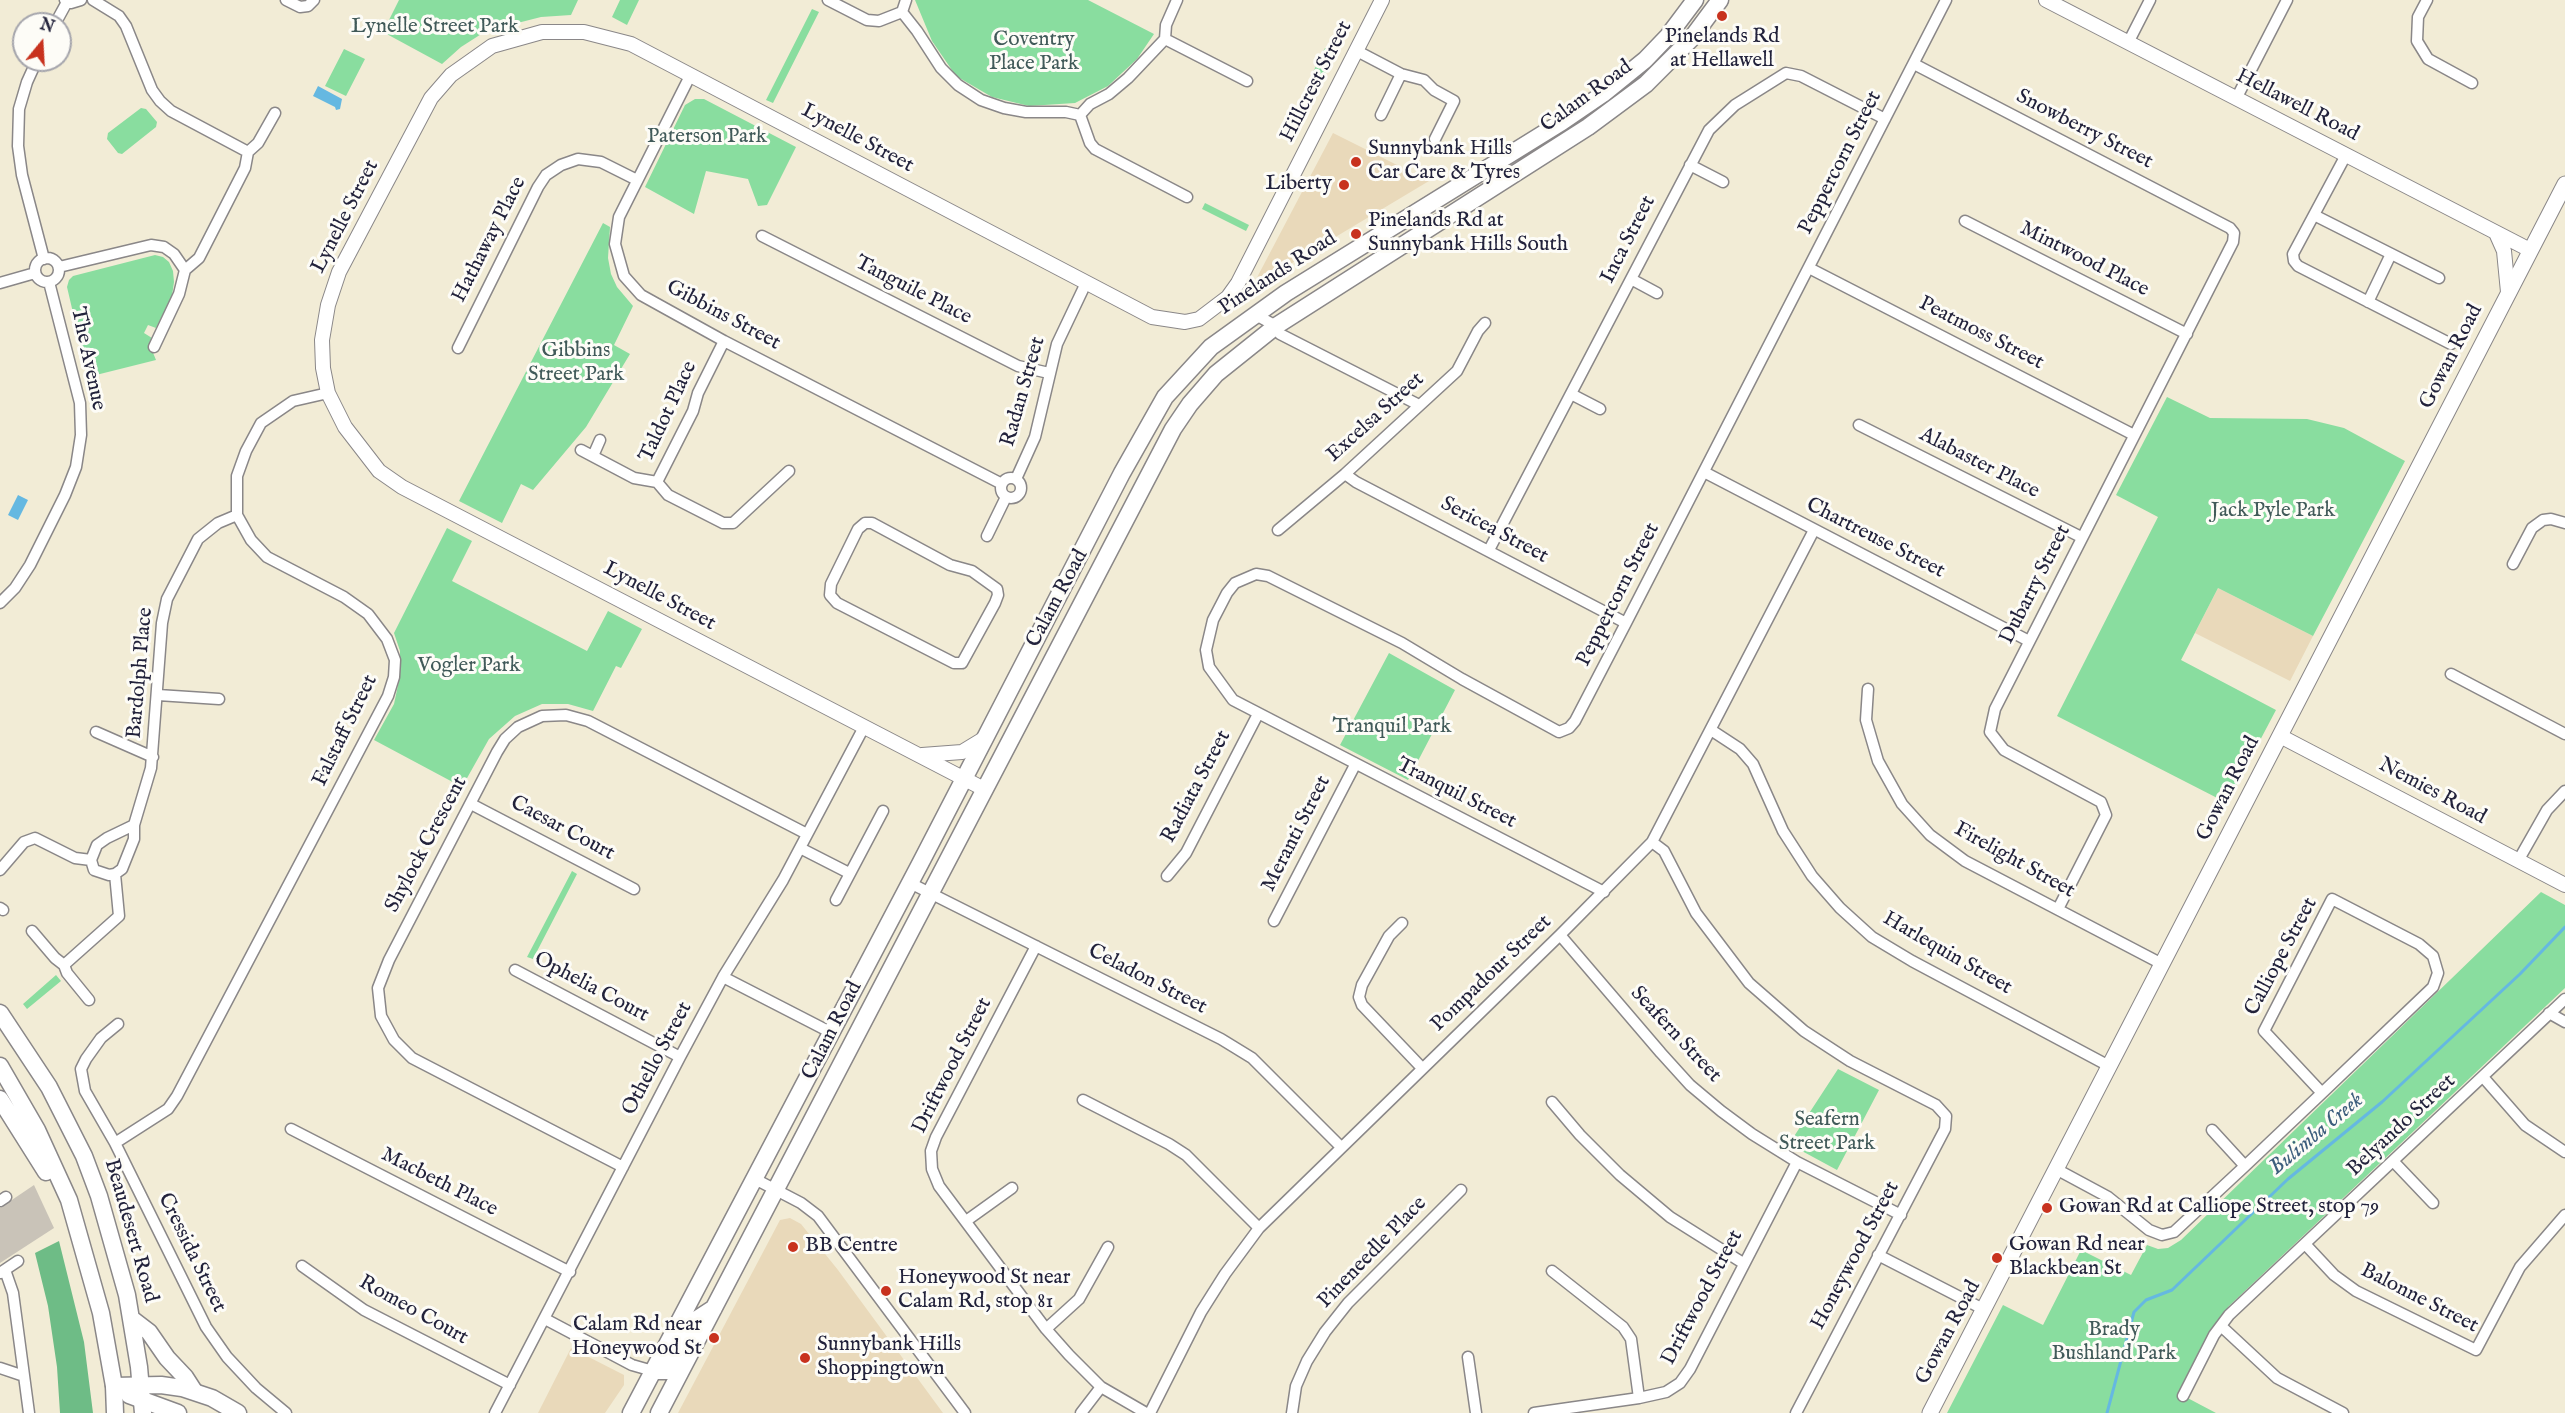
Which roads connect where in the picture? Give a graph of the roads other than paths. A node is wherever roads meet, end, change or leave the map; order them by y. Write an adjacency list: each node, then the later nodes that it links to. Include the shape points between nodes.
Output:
1 (81, 0): 16 (street)
2 (93, 0): 33 (street, via 119,16 126,26 160,101 171,111)
3 (286, 0): 4 (street, via 300,7)
4 (314, 0)
5 (828, 0): 17 (street, via 867,20 879,21)
6 (906, 0): 17 (street)
7 (1177, 0): 18 (street)
8 (1382, 0): 20 (street, Hillcrest Street)
9 (1695, 0): 60 (main road, Pinelands Road, via 1645,60 1603,94)
10 (1720, 0): 62 (main road, Calam Road, via 1691,39 1646,84 1588,127)
11 (1946, 0): 21 (street, Peppercorn Street)
12 (2046, 0): 19 (street, Hellawell Road)
13 (2150, 0): 19 (street)
14 (2287, 0): 27 (street)
15 (2427, 0): 26 (street, via 2418,17 2416,41 2428,58)
16 (66, 1)
17 (902, 12): 29 (street, via 941,68 958,86 981,100 1026,112)
18 (1165, 39): 25 (street); 29 (street, via 1128,78)
19 (2128, 43): 27 (street, Hellawell Road)
20 (1357, 51): 23 (street); 56 (street, Hillcrest Street, via 1228,297 1199,319 1185,322 1152,317)
21 (1914, 64): 31 (street, Peppercorn Street); 42 (street, Snowberry Street)
22 (32, 72): 47 (street, via 19,109 18,146)
23 (1401, 74): 30 (street); 32 (street, via 1424,80 1454,101)
24 (690, 76): 36 (street, Gibbins Street); 56 (street, Lynelle Street); 69 (street, Lynelle Street, via 631,44 584,32 542,32 492,46 451,75 431,98 339,272 322,340)
25 (1247, 81)
26 (2472, 83)
27 (2236, 99): 34 (street, Hellawell Road)
28 (275, 112): 33 (street, via 258,143)
29 (1080, 115): 39 (street, via 1095,149)
30 (1382, 115)
31 (1885, 120): 35 (street, Inca Street, via 1801,75 1786,73 1722,117 1709,130); 49 (street, Peppercorn Street)
32 (1435, 140)
33 (248, 152): 50 (street, via 245,168 199,258)
34 (2346, 155): 40 (street); 43 (street, Hellawell Road)
35 (1690, 165): 37 (street); 53 (street, Inca Street)
36 (637, 180): 64 (street, Gibbins Street, via 619,218 615,244 624,276 641,295); 67 (street, Hathaway Place, via 601,162 578,159 546,175)
37 (1723, 182)
38 (2565, 184): 45 (main road, Gowan Road)
39 (1187, 197)
40 (2314, 215): 46 (street); 59 (street, via 2293,254 2294,261)
41 (1965, 221): 63 (street, Mintwood Place)
42 (2234, 233): 63 (street, Dubarry Street)
43 (2496, 233): 45 (street, Hellawell Road); 57 (street, via 2504,251)
44 (762, 236): 68 (street, Tanguile Place, via 1018,366)
45 (2530, 250): 57 (main road, Gowan Road)
46 (2391, 254): 52 (street); 59 (street)
47 (44, 259): 48 (street, via 53,260); 51 (street, via 38,262)
48 (59, 267): 50 (street, via 155,245 174,254); 54 (street, via 58,275)
49 (1809, 268): 74 (street, Peatmoss Street); 79 (street, Peppercorn Street)
50 (185, 270): 66 (street, via 179,294)
51 (35, 273): 54 (street); 55 (street)
52 (2439, 278)
53 (1631, 279): 58 (street); 70 (street, Inca Street)
54 (49, 282): 95 (street, The Avenue, via 80,403 80,445 65,495 30,565)
55 (0, 283)
56 (1086, 283): 68 (street, Radan Street, via 1057,344)
57 (2508, 292): 107 (main road, Gowan Road)
58 (1657, 293)
59 (2368, 302): 65 (street)
60 (1256, 315): 62 (street); 80 (main road, Pinelands Road, via 1211,347 1173,388 1152,417)
61 (1485, 322): 71 (street, Excelsa Street, via 1457,371)
62 (1276, 326): 71 (street, via 1280,334); 113 (main road, Calam Road, via 1216,374 1173,429)
63 (2187, 334): 74 (street, Dubarry Street)
64 (724, 340): 83 (street, Taldot Place); 84 (street, Gibbins Street)
65 (2451, 344)
66 (154, 347)
67 (458, 348)
68 (1049, 373): 82 (street, Radan Street, via 1035,437)
69 (328, 393): 86 (street, Falstaff Street, via 293,400 261,423 237,476); 103 (street, Lynelle Street, via 360,450 379,471 402,487)
70 (1571, 394): 72 (street); 92 (street, Inca Street)
71 (1419, 405): 81 (street, Excelsa Street)
72 (1600, 409)
73 (1859, 425): 91 (street, Alabaster Place)
74 (2134, 435): 91 (street, Dubarry Street)
75 (600, 440): 77 (street)
76 (581, 450): 77 (street)
77 (593, 456): 83 (street, via 634,478)
78 (789, 471): 83 (street, Taldot Place, via 733,523 723,523 668,495)
79 (1704, 472): 89 (street, Chartreuse Street); 96 (street, Peppercorn Street)
80 (1122, 473): 108 (main road, Calam Road)
81 (1345, 474): 88 (street, Excelsa Street); 92 (street, Sericea Street)
82 (1016, 479): 84 (street); 85 (street, via 1019,495)
83 (657, 482)
84 (1002, 484): 85 (street)
85 (1006, 497): 90 (street)
86 (237, 515): 100 (street, Bardolph Place, via 198,538 173,583 163,613); 161 (street, Falstaff Street, via 251,540 267,557 344,597 368,614 387,639 395,660 394,677 388,696 177,1096 168,1109)
87 (2565, 523): 93 (street, via 2543,520 2532,528)
88 (1278, 530)
89 (1814, 530): 97 (street, Chartreuse Street); 104 (street, Pompadour Street)
90 (987, 536)
91 (2082, 537): 97 (street, Dubarry Street)
92 (1489, 550): 96 (street, Sericea Street)
93 (2513, 564)
94 (972, 571): 94 (street, via 997,589 998,596 962,663 954,663 837,603 830,595 835,575 858,529 865,523 872,523 950,565)
95 (0, 603)
96 (1626, 622): 102 (street, Peppercorn Street, via 1575,721 1559,732 1402,643 1278,579 1256,574 1244,578 1227,593 1213,620 1206,650 1218,683 1233,700)
97 (2029, 641): 133 (street, Dubarry Street, via 1995,709 1990,732 2004,750 2101,802 2106,815)
98 (2451, 674): 106 (street)
99 (1868, 689): 133 (street, Firelight Street, via 1866,720 1878,761 1902,804 1930,835 1965,861)
100 (158, 695): 101 (street); 110 (street, Bardolph Place)
101 (219, 699)
102 (1258, 714): 111 (street, Tranquil Street); 126 (street, Radiata Street, via 1186,853)
103 (864, 727): 109 (street, Lynelle Street); 118 (street, Othello Street)
104 (1711, 730): 119 (street, Pompadour Street); 152 (street, Harlequin Street, via 1740,749 1754,764 1783,831 1812,876 1872,937)
105 (96, 732): 110 (street)
106 (2565, 734)
107 (2280, 736): 122 (street, Nemies Road); 139 (main road, Gowan Road)
108 (985, 738): 109 (street, via 962,752); 112 (main road, Calam Road)
109 (920, 755): 112 (street, Lynelle Street)
110 (153, 757): 117 (street, Bardolph Place)
111 (1354, 765): 130 (street, Tranquil Street); 134 (street, Meranti Street)
112 (965, 778): 113 (street, Lynelle Street); 127 (main road, Calam Road)
113 (984, 789): 131 (main road, Calam Road)
114 (2565, 791): 122 (street, via 2547,810)
115 (471, 804): 118 (street, Shylock Crescent, via 505,739 518,727 542,716 566,715 588,721); 129 (street, Caesar Court); 167 (street, Shylock Crescent, via 389,960 378,988 381,1016 394,1040 412,1058)
116 (883, 811): 124 (street)
117 (134, 825): 121 (street, via 97,845); 125 (street, Bardolph Place, via 130,854)
118 (807, 834): 120 (street, Othello Street)
119 (1652, 842): 130 (street, Pompadour Street); 175 (street, Honeywood Street, via 1664,850 1696,913 1749,983 1804,1031 1850,1061 1936,1105 1946,1116 1945,1129)
120 (800, 848): 124 (street); 142 (street, Othello Street)
121 (91, 860): 123 (street, via 75,858 35,838 24,842); 125 (street, via 94,870)
122 (2518, 861): 128 (street, Nemies Road)
123 (0, 870)
124 (849, 873): 132 (street)
125 (115, 874): 140 (street, via 119,916)
126 (1167, 876)
127 (910, 883): 131 (street, Celadon Street); 149 (main road, Calam Road)
128 (2565, 885)
129 (634, 889)
130 (1604, 892): 137 (street, Pompadour Street)
131 (931, 894): 138 (street, Celadon Street); 171 (main road, Calam Road)
132 (836, 900)
133 (2058, 909): 139 (street, Firelight Street)
134 (1274, 921)
135 (1402, 923): 153 (street, via 1389,936 1359,996 1362,1005)
136 (32, 931): 140 (street)
137 (1560, 935): 153 (street, Pompadour Street); 165 (street, Seafern Street, via 1690,1085 1752,1134)
138 (1036, 946): 162 (street, Celadon Street, via 1252,1058); 177 (street, Driftwood Street, via 931,1151 932,1169 939,1186)
139 (2162, 964): 152 (main road, Gowan Road)
140 (64, 965): 144 (street)
141 (515, 970): 150 (street, Ophelia Court)
142 (723, 977): 149 (street); 150 (street, Othello Street)
143 (2565, 999): 146 (street, Belyando Street)
144 (89, 1000)
145 (0, 1013): 190 (main road, Beaudesert Road, via 49,1087 84,1156 111,1233)
146 (2549, 1013): 147 (street); 154 (street, Belyando Street)
147 (2565, 1022)
148 (118, 1024): 161 (street, Cressida Street, via 101,1038 81,1069 85,1091)
149 (831, 1032): 169 (main road, Calam Road)
150 (680, 1057): 167 (street, Othello Street)
151 (0, 1066): 173 (main road, via 37,1130)
152 (2109, 1066): 168 (main road, Gowan Road)
153 (1422, 1068): 162 (street, Pompadour Street)
154 (2483, 1077): 163 (street, via 2524,1125); 164 (street, Belyando Street)
155 (2322, 1093): 155 (street, Calliope Street, via 2264,1030 2332,899 2419,944 2433,956 2438,973 2433,987); 166 (street, Calliope Street)
156 (0, 1100): 173 (main road, via 51,1183)
157 (1083, 1100): 178 (street, via 1186,1155)
158 (1552, 1102): 183 (street, via 1580,1135 1645,1196 1670,1217)
159 (291, 1129): 187 (street, Macbeth Place)
160 (2212, 1130): 166 (street)
161 (115, 1143): 210 (street, Cressida Street, via 206,1327 227,1357)
162 (1341, 1147): 178 (street, Pompadour Street)
163 (2565, 1152)
164 (2393, 1161): 174 (street); 179 (street, Belyando Street)
165 (1797, 1162): 175 (street, Seafern Street); 183 (street, Driftwood Street)
166 (2245, 1166): 168 (street, Calliope Street, via 2174,1232 2162,1235 2149,1230 2108,1197)
167 (623, 1167): 187 (street, Othello Street)
168 (2056, 1170): 189 (main road, Gowan Road)
169 (753, 1178): 171 (street); 196 (main road, Calam Road)
170 (1012, 1188): 177 (street)
171 (776, 1190): 188 (main road, Calam Road); 214 (street, via 818,1216)
172 (1461, 1190): 217 (street, Pineneedle Place, via 1348,1303 1325,1332 1296,1386)
173 (69, 1200): 200 (main road, via 94,1282)
174 (2433, 1203)
175 (1900, 1215): 181 (street, Honeywood Street)
176 (2565, 1215): 179 (street, Balonne Street, via 2520,1267 2476,1350 2356,1292)
177 (966, 1221): 193 (street, Driftwood Street)
178 (1259, 1228): 216 (street, Pompadour Street, via 1201,1312)
179 (2305, 1244): 192 (street, Belyando Street)
180 (1108, 1247): 193 (street, via 1079,1299)
181 (1878, 1255): 189 (street); 220 (street, Honeywood Street)
182 (18, 1261): 186 (street)
183 (1743, 1263): 203 (street, Driftwood Street, via 1680,1383 1666,1392)
184 (302, 1266): 198 (street, Romeo Court, via 364,1310)
185 (1552, 1271): 203 (street, via 1623,1326 1631,1340)
186 (2, 1272): 197 (street, via 13,1293)
187 (570, 1272): 191 (street, Othello Street)
188 (714, 1308): 196 (main road, via 694,1321 666,1371); 213 (main road, Calam Road)
189 (1985, 1310): 221 (main road, Gowan Road)
190 (132, 1319): 201 (main road, via 149,1332); 204 (main road, Beaudesert Road)
191 (545, 1319): 196 (street, via 632,1365); 198 (street, Othello Street)
192 (2221, 1326): 202 (street, Belyando Street); 222 (street, via 2277,1378)
193 (1046, 1329): 199 (street, Driftwood Street)
194 (1468, 1357): 218 (street)
195 (0, 1368): 197 (street)
196 (653, 1371): 212 (main road, Calam Road)
197 (24, 1376): 206 (street)
198 (510, 1385): 211 (street, Othello Street)
199 (1101, 1387): 215 (street); 216 (street, Driftwood Street)
200 (114, 1388): 204 (main road); 207 (main road)
201 (194, 1391): 204 (main road, via 170,1385); 209 (main road)
202 (2183, 1396)
203 (1639, 1398): 205 (street, Driftwood Street)
204 (142, 1399): 208 (main road)
205 (1559, 1411): 219 (street, Driftwood Street)
206 (29, 1413)
207 (115, 1413)
208 (178, 1413)
209 (238, 1413)
210 (286, 1413)
211 (495, 1413)
212 (631, 1413)
213 (659, 1413)
214 (965, 1413)
215 (1081, 1413)
216 (1148, 1413)
217 (1292, 1413)
218 (1476, 1413)
219 (1534, 1413)
220 (1796, 1413)
221 (1930, 1413)
222 (2343, 1413)

